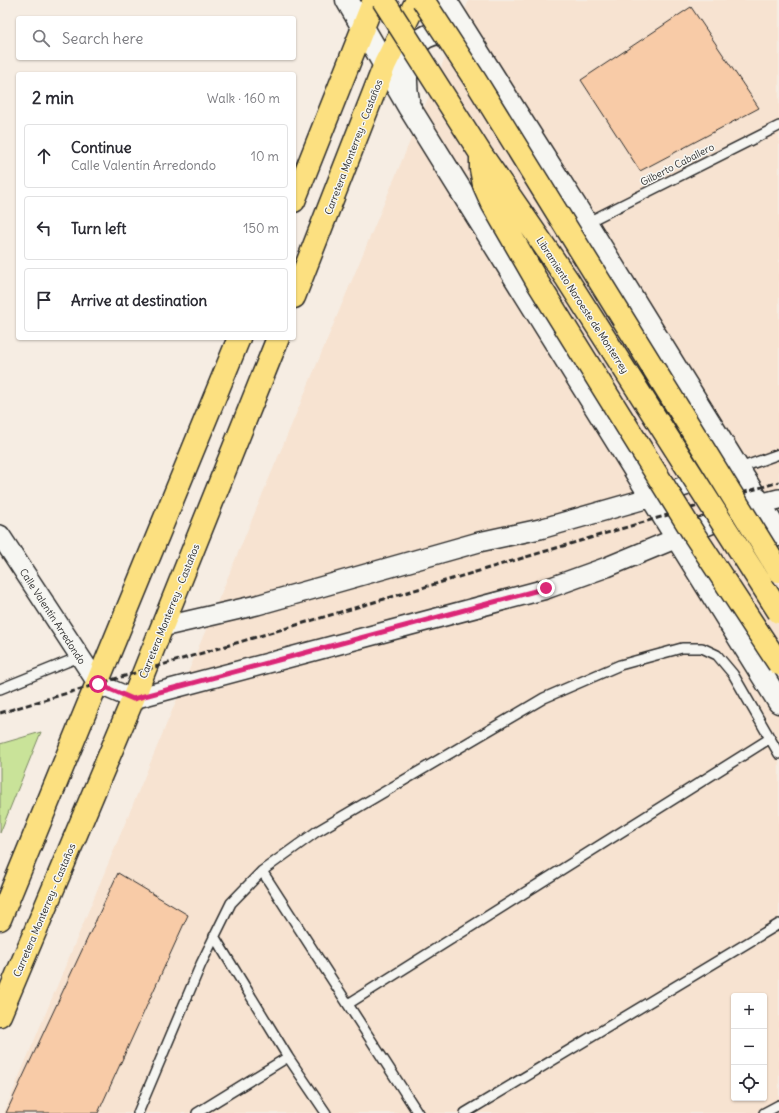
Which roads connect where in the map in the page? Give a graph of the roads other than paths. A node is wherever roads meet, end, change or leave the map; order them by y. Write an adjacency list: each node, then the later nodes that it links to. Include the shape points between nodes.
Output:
1 (348, 0): 7 (street)
2 (374, 0): 7 (main road)
3 (383, 0): 12 (main road, Libramiento Noroeste de Monterrey, bridge)
4 (417, 0): 9 (main road, Carretera Monterrey - Castaños)
5 (423, 0): 25 (main road, bridge)
6 (445, 0): 8 (street)
7 (363, 26): 9 (street); 13 (main road)
8 (470, 41): 10 (street, via 443,33 423,39 416,46 409,55 406,68 405,85); 14 (street)
9 (385, 64): 10 (street); 15 (main road, Carretera Monterrey - Castaños)
10 (409, 107): 20 (street)
11 (779, 126): 14 (lane, Gilberto Caballero)
12 (481, 154): 26 (main road, Libramiento Noroeste de Monterrey, bridge, via 567,278); 29 (main road, bridge, via 484,185 538,283 695,536)
13 (296, 195)
14 (586, 223): 19 (street)
15 (296, 292)
16 (238, 340): 30 (main road)
17 (277, 340): 27 (main road, Carretera Monterrey - Castaños)
18 (779, 454): 19 (lane)
19 (738, 469): 20 (street); 21 (street)
20 (652, 497): 24 (street); 27 (street, via 540,529 479,542 257,605)
21 (769, 501): 23 (street); 24 (street)
22 (0, 535): 28 (street, Calle Valentín Arredondo)
23 (779, 535)
24 (678, 538): 32 (street, via 546,588); 33 (street)
25 (779, 571)
26 (779, 612)
27 (162, 627): 32 (main road, Carretera Monterrey - Castaños)
28 (79, 657): 30 (street, Calle Valentín Arredondo); 31 (lane)
29 (779, 664)
30 (98, 684): 32 (street); 37 (main road)
31 (0, 688)
32 (133, 699): 41 (main road, Carretera Monterrey - Castaños)
33 (779, 702)
34 (769, 739): 35 (lane); 36 (lane, via 733,674 717,655 702,648 682,648 620,665 544,698 316,832); 40 (lane)
35 (779, 754)
36 (262, 871): 39 (lane, via 231,903); 40 (lane)
37 (0, 919)
38 (779, 924): 48 (lane)
39 (214, 936): 42 (lane); 44 (lane)
40 (348, 1004): 47 (lane)
41 (0, 1015)
42 (288, 1057): 45 (lane); 46 (lane)
43 (779, 1105): 49 (lane)
44 (138, 1113)
45 (197, 1113)
46 (326, 1113)
47 (418, 1113)
48 (465, 1113)
49 (764, 1113)

